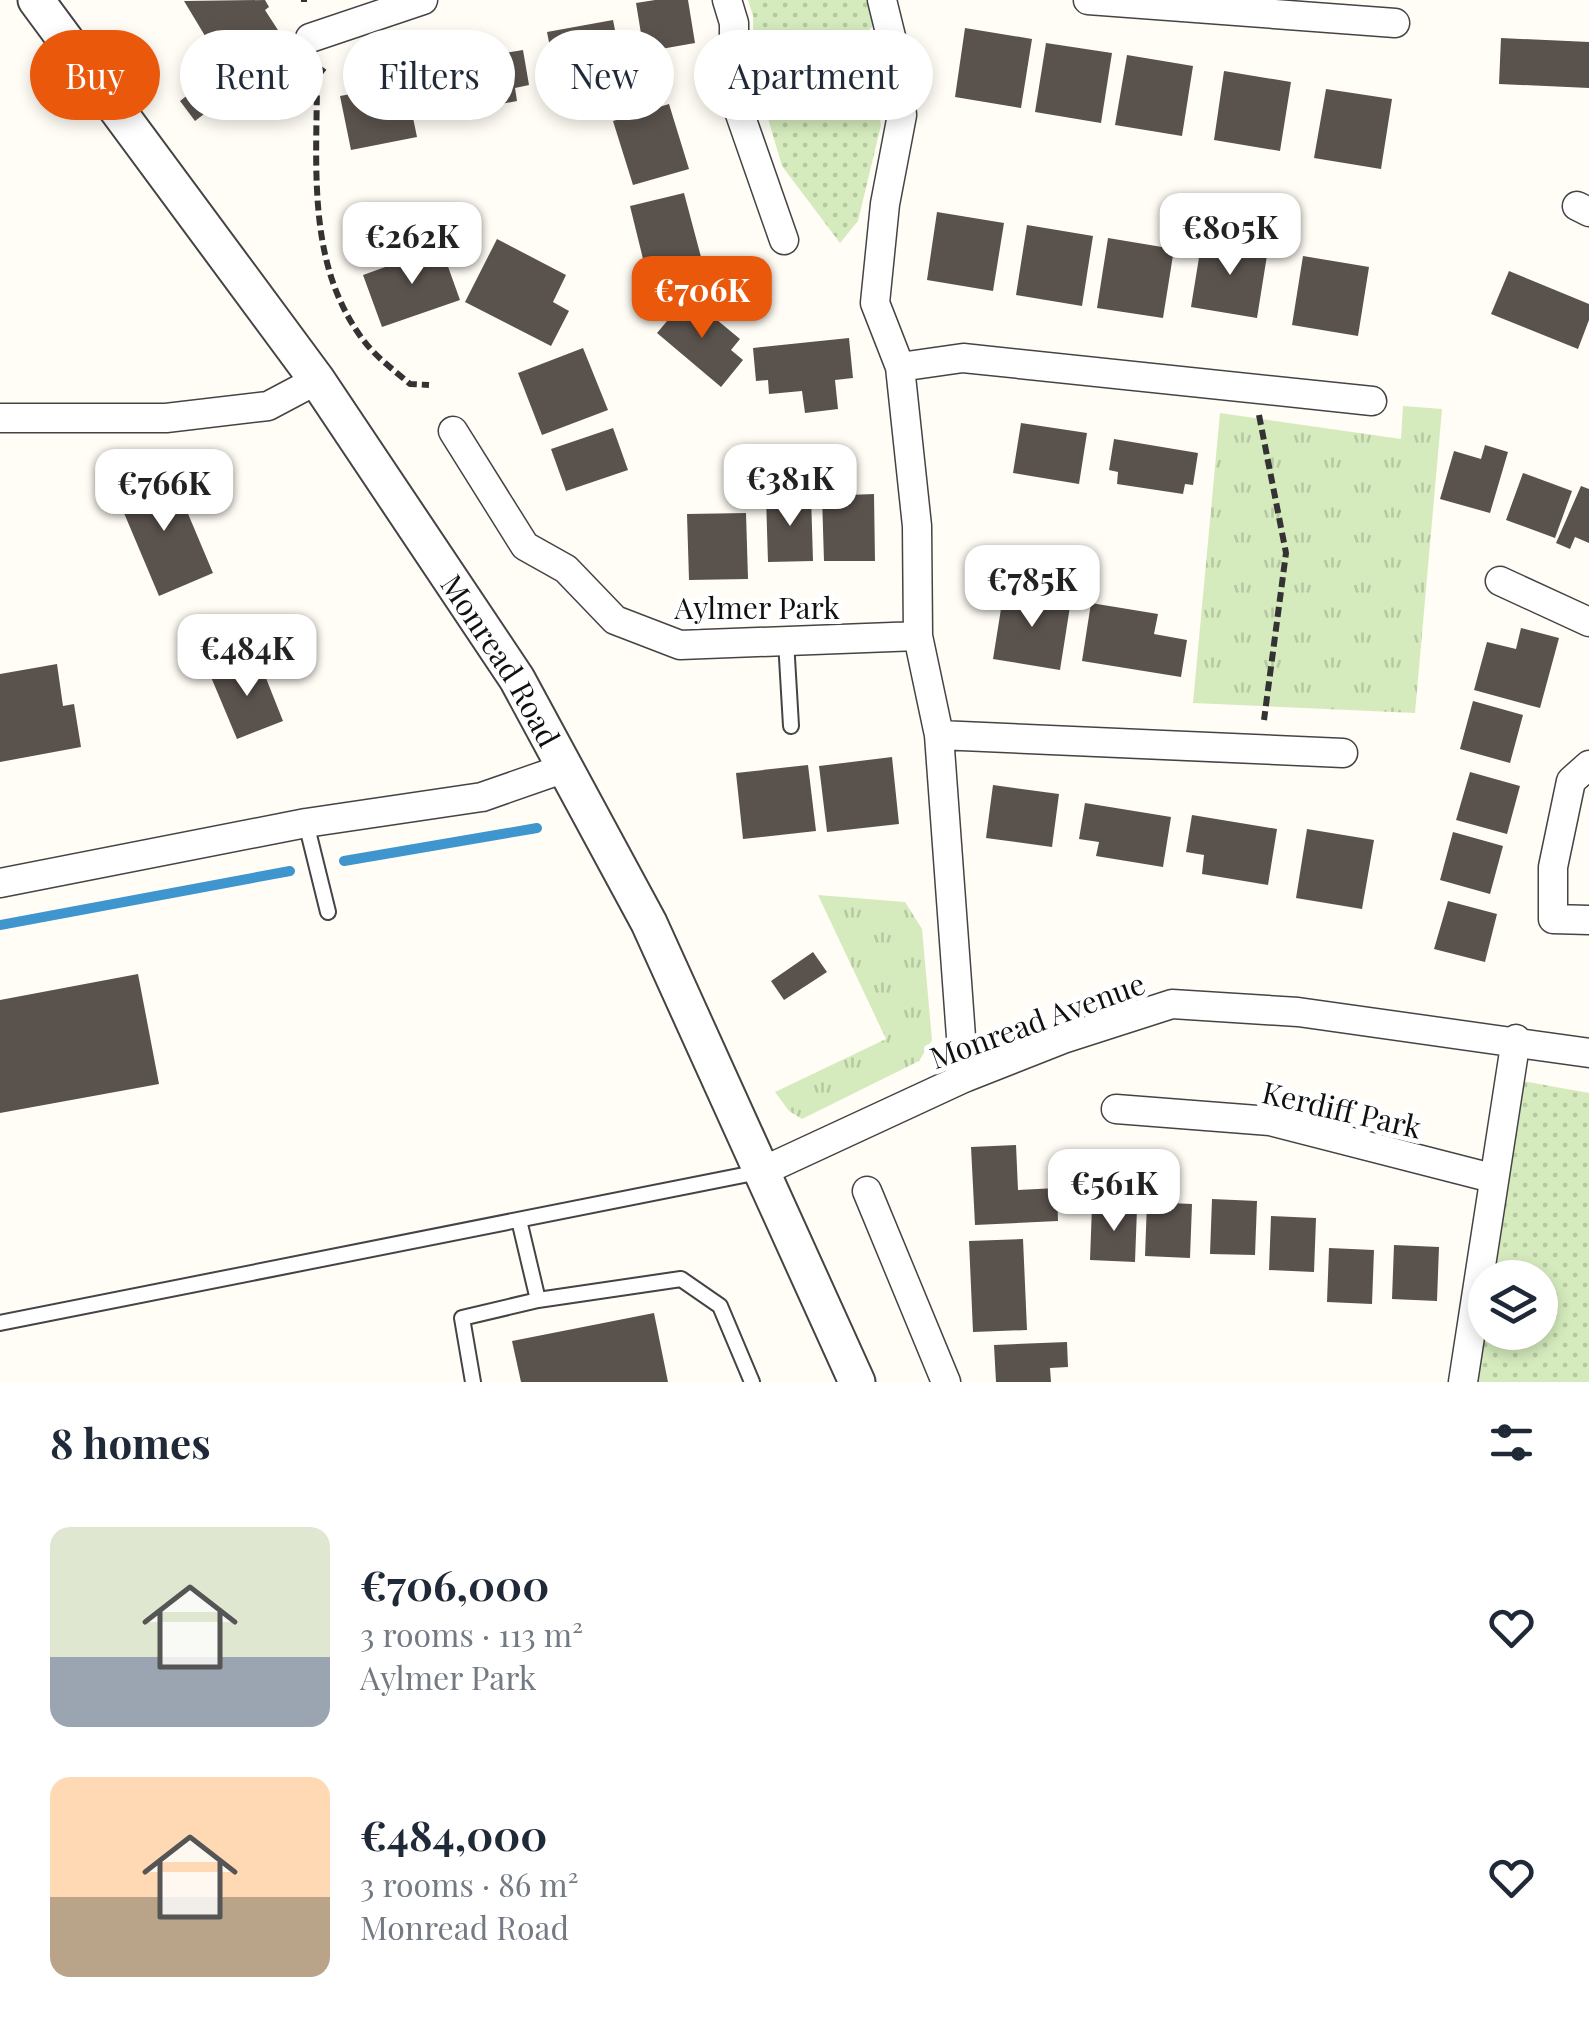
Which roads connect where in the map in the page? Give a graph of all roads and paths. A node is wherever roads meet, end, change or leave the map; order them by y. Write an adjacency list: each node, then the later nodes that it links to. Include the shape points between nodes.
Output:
1 (36, 0): 11 (street, Monread Road)
2 (423, 0): 7 (street)
3 (727, 0): 9 (street, via 734,23 734,97)
4 (1088, 0): 6 (street)
5 (886, 1): 10 (street, via 902,115 875,303)
6 (1396, 23)
7 (323, 34)
8 (324, 68): 12 (path, via 317,76 318,229 338,291 364,341 410,384)
9 (784, 240)
10 (900, 367): 13 (street, via 963,358); 19 (street, via 916,526)
11 (317, 380): 15 (street, via 268,406 166,418); 26 (street, Monread Road, via 517,679)
12 (428, 386)
13 (1372, 401)
14 (1258, 410): 21 (path, via 1286,553)
15 (0, 418)
16 (453, 431): 20 (street, Aylmer Park, via 524,546 566,569 615,620 680,645)
17 (1500, 581): 18 (street)
18 (1589, 622)
19 (918, 636): 20 (street, Aylmer Park); 23 (street)
20 (786, 642): 22 (lane)
21 (1264, 720)
22 (791, 726)
23 (939, 734): 24 (street); 33 (street)
24 (1343, 753)
25 (1589, 765): 30 (street, via 1570,782 1553,867 1553,919)
26 (565, 768): 27 (street, via 482,797); 35 (street, Monread Road, via 649,923)
27 (306, 823): 28 (street); 29 (lane)
28 (0, 883)
29 (328, 912)
30 (1589, 920)
31 (1516, 1040): 32 (street, Monread Avenue); 33 (street, Monread Avenue, via 1298,1012 1172,1004); 36 (street)
32 (1589, 1053)
33 (964, 1078): 35 (street, Monread Avenue)
34 (1116, 1109): 36 (street, Kerdiff Park, via 1270,1121)
35 (761, 1172): 38 (lane); 43 (street, Monread Road)
36 (1492, 1178): 45 (street)
37 (867, 1192): 44 (street)
38 (520, 1220): 39 (lane); 40 (lane)
39 (538, 1300): 41 (lane, via 462,1318); 42 (lane, via 681,1279 720,1306)
40 (0, 1322)
41 (473, 1382)
42 (752, 1382)
43 (857, 1382)
44 (946, 1382)
45 (1463, 1382)

